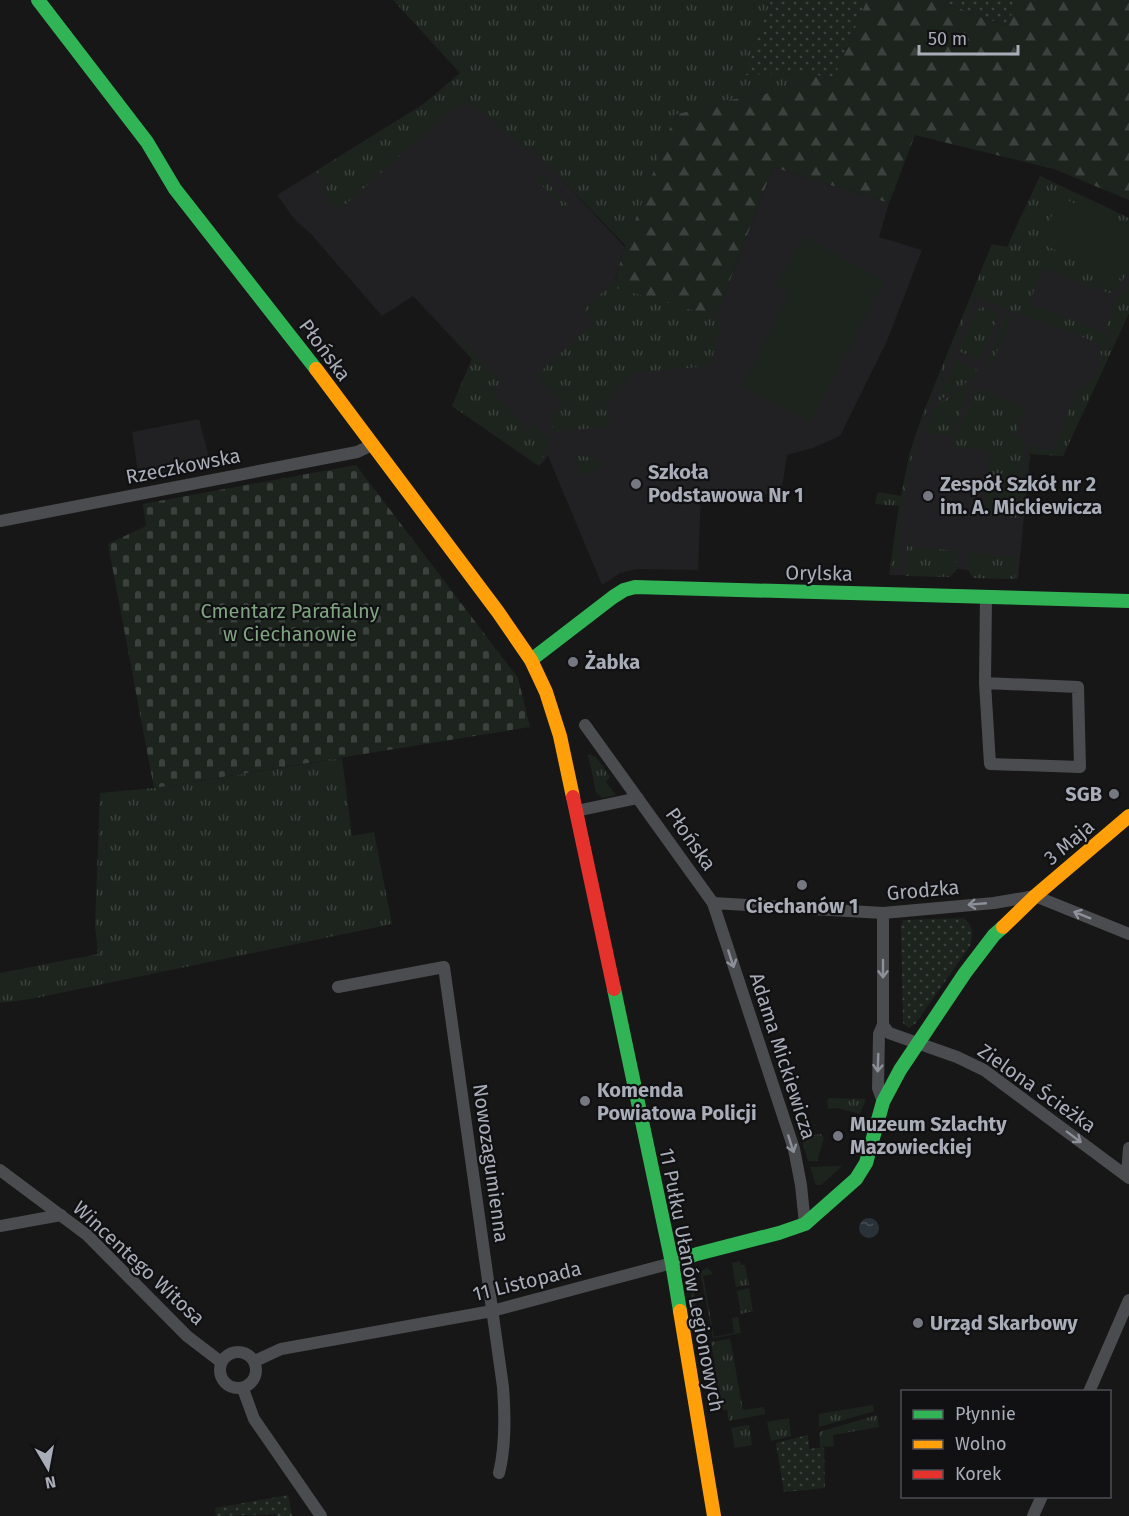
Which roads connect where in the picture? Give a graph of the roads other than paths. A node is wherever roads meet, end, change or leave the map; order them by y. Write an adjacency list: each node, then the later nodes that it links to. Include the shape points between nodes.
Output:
1 (38, 0): 2 (street, Płońska, via 147,142 175,189)
2 (372, 445): 3 (street, Rzeczkowska, via 357,452); 6 (street, Płońska)
3 (0, 521)
4 (986, 596): 5 (street, Orylska); 6 (street, Orylska, via 635,587 613,597); 7 (street)
5 (1129, 601)
6 (531, 660): 9 (street, Płońska)
7 (985, 683): 7 (street, via 1078,687 1080,767 990,764)
8 (585, 725): 10 (street, Płońska)
9 (560, 736): 11 (street, 11 Pułku Ułanów Legionowych)
10 (638, 798): 11 (street); 14 (street, Płońska)
11 (576, 811): 27 (street, 11 Pułku Ułanów Legionowych)
12 (1129, 816): 13 (street, 3 Maja)
13 (1035, 896): 15 (street, Grodzka, one-way to 15); 16 (street, one-way to 13); 19 (street, 3 Maja, via 994,935)
14 (713, 903): 15 (street, Grodzka); 25 (street, Adama Mickiewicza, one-way to 25, via 794,1149)
15 (884, 913): 18 (street, one-way to 18)
16 (1129, 934)
17 (338, 987): 29 (street, Nowozagumienna, via 444,967)
18 (884, 1025): 19 (street, Zielona Ścieżka, via 889,1033); 20 (street, one-way to 20, via 879,1034 878,1088)
19 (917, 1044): 20 (street, 3 Maja); 23 (street, Zielona Ścieżka, one-way to 23, via 984,1070)
20 (883, 1102): 25 (street, 3 Maja, via 866,1163 856,1179)
21 (1129, 1148): 23 (street)
22 (0, 1170): 24 (street, Wincentego Witosa)
23 (1128, 1177)
24 (61, 1215): 26 (street); 31 (street, Wincentego Witosa, via 87,1235 187,1336)
25 (805, 1224): 27 (street, 11 Listopada)
26 (0, 1226)
27 (672, 1263): 29 (street, 11 Listopada); 37 (street, 11 Pułku Ułanów Legionowych)
28 (1129, 1300): 33 (street)
29 (492, 1311): 30 (street, 11 Listopada, via 281,1349); 34 (street, Nowozagumienna, via 505,1414)
30 (255, 1361): 31 (street, via 238,1351); 32 (street, via 257,1374)
31 (221, 1362): 32 (street, via 222,1380 227,1386)
32 (243, 1389): 36 (street, via 254,1419)
33 (1090, 1390)
34 (499, 1473)
35 (1042, 1498): 38 (street)
36 (321, 1516)
37 (714, 1516)
38 (1033, 1516)

